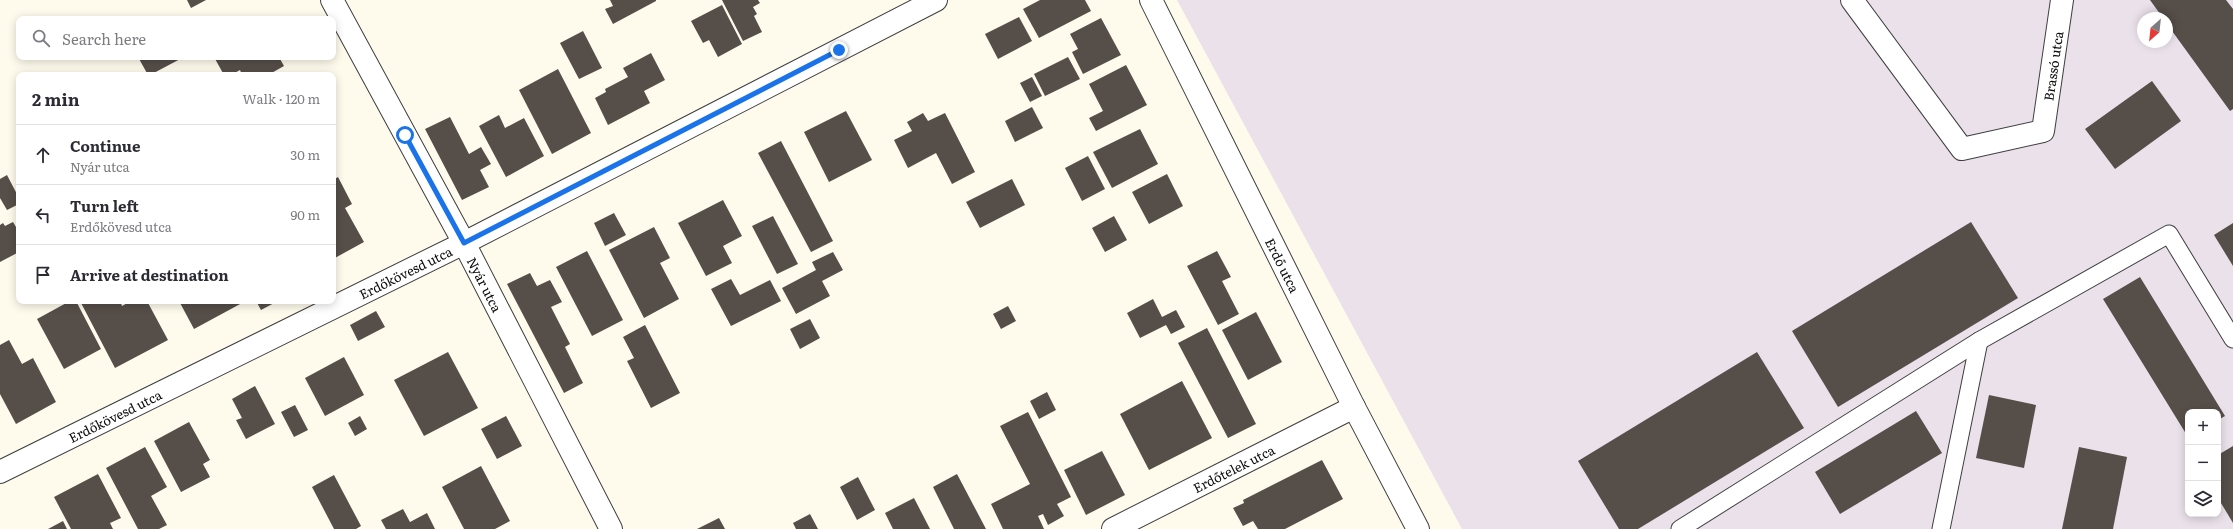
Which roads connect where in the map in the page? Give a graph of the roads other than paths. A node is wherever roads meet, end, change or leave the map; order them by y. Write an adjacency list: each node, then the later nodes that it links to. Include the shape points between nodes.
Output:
1 (332, 0): 6 (street, Nyár utca)
2 (936, 0): 6 (street, Erdőkövesd utca)
3 (1151, 0): 9 (street, Erdő utca)
4 (1852, 0): 5 (street, Brassó utca, via 1962,149 2043,131)
5 (2062, 0)
6 (464, 243): 10 (street, Erdőkövesd utca); 11 (street, Nyár utca)
7 (2233, 339): 8 (lane, via 2169,234)
8 (1979, 341): 14 (lane); 15 (lane)
9 (1354, 407): 12 (street, Erdőtelek utca); 13 (street, Erdő utca)
10 (0, 472)
11 (611, 529)
12 (1114, 529)
13 (1418, 529)
14 (1680, 529)
15 (1941, 529)

